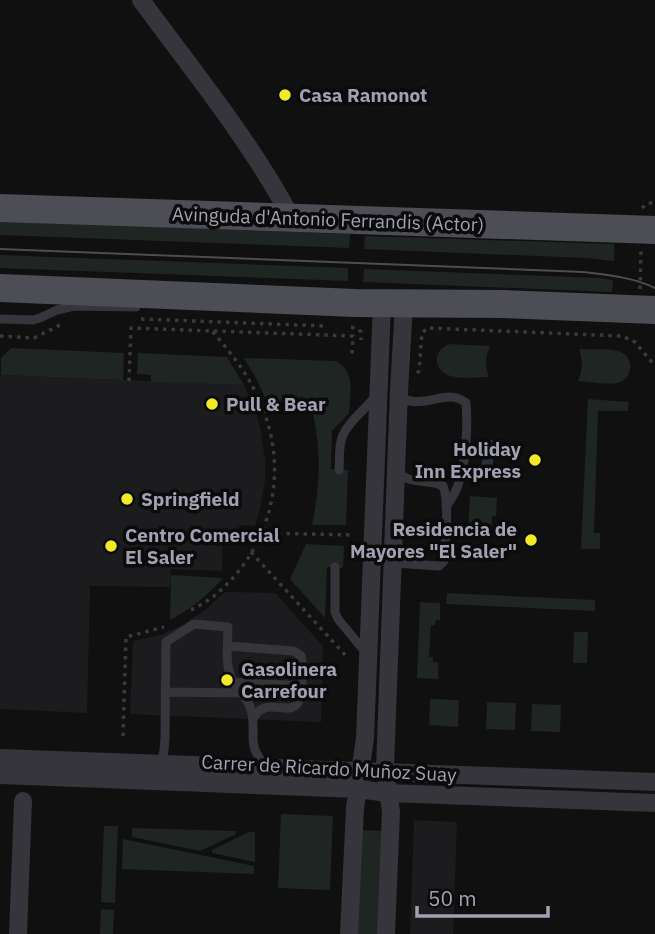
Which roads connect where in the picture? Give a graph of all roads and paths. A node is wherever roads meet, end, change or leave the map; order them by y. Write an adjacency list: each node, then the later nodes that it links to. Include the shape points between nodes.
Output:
1 (141, 0): 4 (street, via 232,122)
2 (655, 203): 5 (path, via 648,203)
3 (0, 208): 4 (main road, Avinguda d'Antonio Ferrandis (Actor))
4 (290, 217): 5 (main road, Avinguda d'Antonio Ferrandis (Actor))
5 (646, 228): 8 (path)
6 (0, 288): 7 (main road)
7 (163, 296): 9 (main road); 10 (lane, via 139,307 74,306 33,320)
8 (648, 302): 9 (main road)
9 (393, 303): 23 (street); 24 (street)
10 (0, 319)
11 (137, 319): 13 (path)
12 (69, 321): 16 (path, via 34,338)
13 (327, 326)
14 (341, 327): 19 (path, via 361,332)
15 (212, 331): 20 (path, via 353,336); 22 (path, via 131,328); 28 (path, via 251,383 268,425 276,477 274,499)
16 (0, 336)
17 (639, 336): 18 (path)
18 (635, 342): 21 (path); 23 (path, via 622,336 427,328 422,333 419,371)
19 (361, 347)
20 (352, 354)
21 (655, 366)
22 (129, 381)
23 (400, 383): 25 (street); 27 (lane, via 402,398 408,401 448,397 466,403 462,473)
24 (379, 391): 26 (lane, via 343,434); 37 (street)
25 (396, 468): 27 (lane, via 408,479 443,486); 31 (street)
26 (339, 470)
27 (446, 507): 31 (lane, via 444,561 439,566)
28 (261, 533): 29 (path); 30 (path)
29 (353, 535)
30 (251, 552): 33 (path, via 229,582); 36 (path)
31 (393, 563): 49 (street)
32 (335, 568): 37 (lane, via 335,612)
33 (190, 611)
34 (168, 625): 43 (path, via 126,638)
35 (228, 646): 38 (lane); 39 (lane, via 294,651 303,663); 40 (lane, via 228,626 194,624 166,642)
36 (347, 657)
37 (369, 660): 51 (street)
38 (233, 681): 39 (lane); 41 (lane)
39 (302, 685): 42 (lane, via 298,705 268,707)
40 (164, 691): 41 (lane); 47 (lane, via 165,737)
41 (243, 693): 42 (lane)
42 (253, 719): 48 (lane, via 255,750)
43 (123, 736)
44 (0, 748): 46 (lane)
45 (0, 758): 46 (street, Carrer de Ricardo Muñoz Suay)
46 (24, 759): 47 (street, Carrer de Ricardo Muñoz Suay)
47 (160, 764): 48 (street, Carrer de Ricardo Muñoz Suay)
48 (268, 768): 51 (street, Carrer de Ricardo Muñoz Suay)
49 (385, 773): 51 (street, Carrer de Ricardo Muñoz Suay); 52 (street, Carrer de Ricardo Muñoz Suay); 53 (street)
50 (0, 775): 51 (street, Carrer de Ricardo Muñoz Suay)
51 (359, 780): 53 (street, Carrer de Ricardo Muñoz Suay); 57 (street)
52 (655, 782)
53 (388, 793): 55 (street, Carrer de Ricardo Muñoz Suay); 58 (street)
54 (23, 801): 56 (street)
55 (655, 803)
56 (18, 934)
57 (349, 934)
58 (387, 934)

